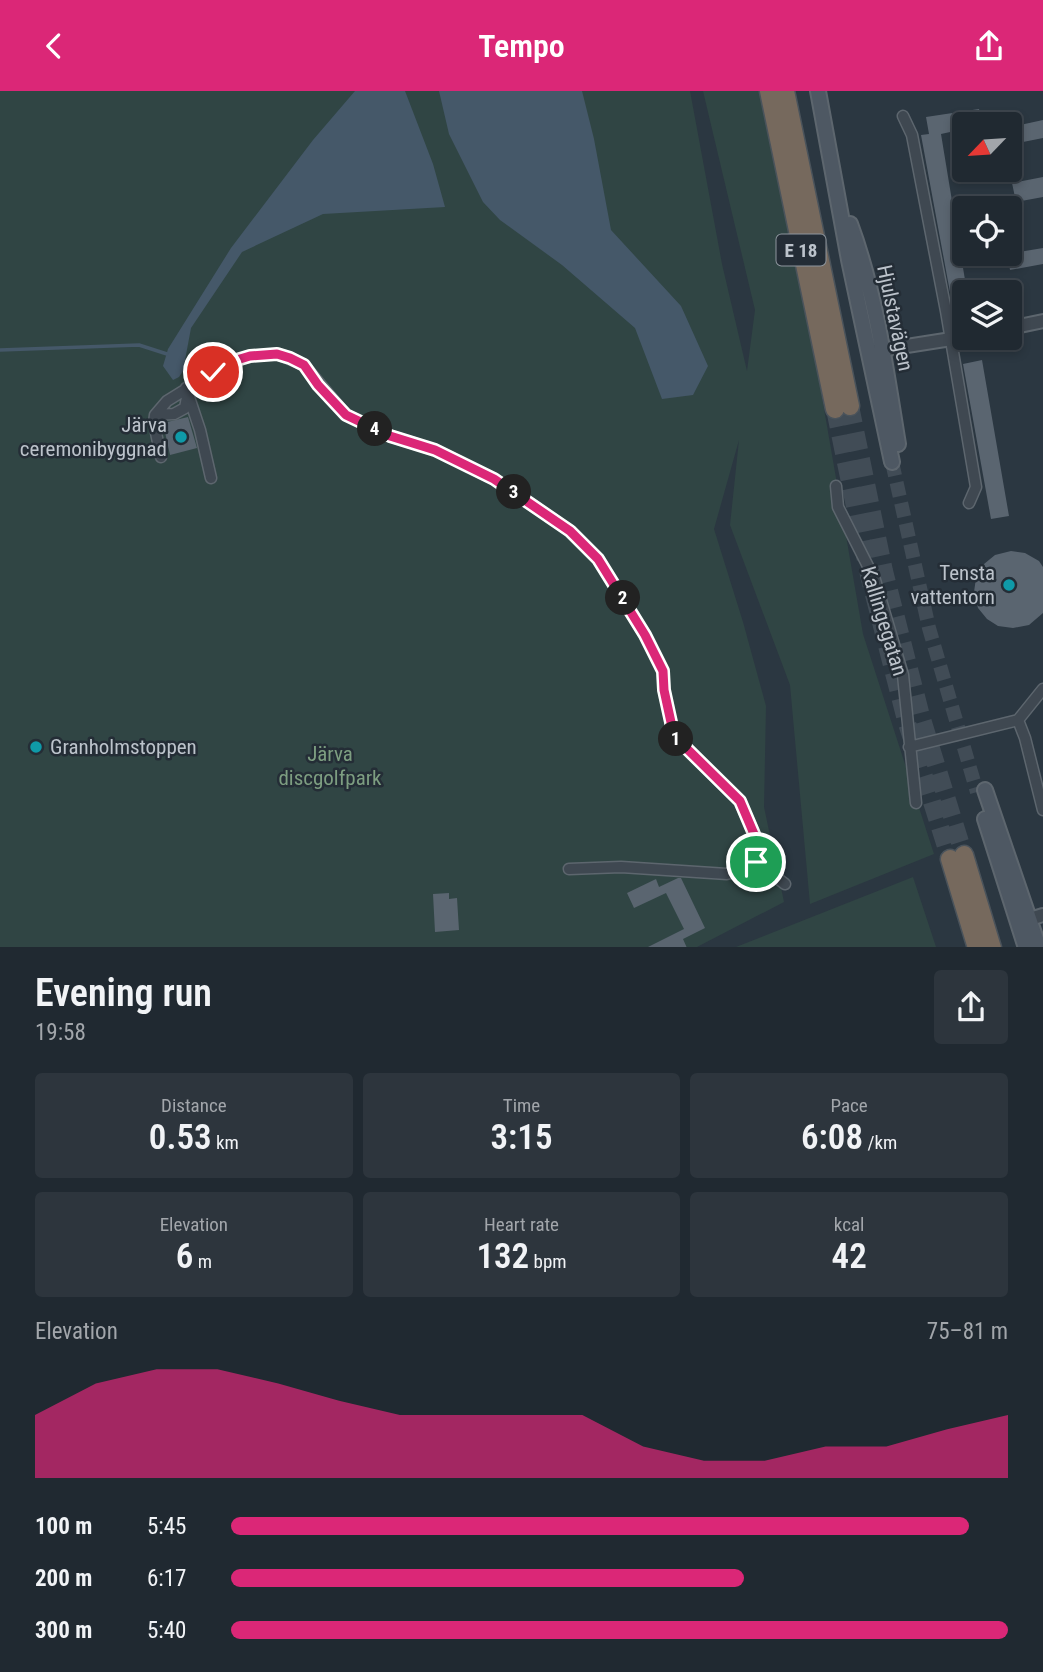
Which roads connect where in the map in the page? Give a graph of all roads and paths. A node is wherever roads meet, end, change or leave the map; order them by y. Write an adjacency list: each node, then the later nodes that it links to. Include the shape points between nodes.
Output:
1 (769, 91): 2 (highway, E 18, via 842,407)
2 (785, 91)
3 (818, 91): 8 (main road, Hjulstavägen)
4 (903, 117): 7 (street, via 912,135)
5 (1043, 321): 6 (street)
6 (1022, 325)
7 (951, 339): 8 (street); 15 (street, via 976,487)
8 (875, 351): 12 (main road, Hjulstavägen)
9 (187, 390): 10 (street, via 167,401); 10 (street, via 185,408); 13 (street); 21 (street, via 230,362 277,354 290,358 304,365 346,415 494,479 570,531 598,559 645,635 663,671 674,736 740,801 754,834)
10 (155, 415): 11 (street)
11 (161, 457)
12 (896, 461)
13 (211, 478)
14 (836, 486): 18 (street, Kallingegatan, via 838,507 875,580 903,675)
15 (969, 503)
16 (1043, 689): 17 (street)
17 (1018, 720): 18 (street); 20 (street)
18 (909, 747): 19 (street, Kallingegatan)
19 (916, 803)
20 (1043, 810)
21 (756, 862): 22 (street, via 727,874 621,867); 23 (street)
22 (569, 869)
23 (785, 884)
24 (1036, 924): 24 (main road, via 1023,897 981,791); 27 (main road); 28 (main road)
25 (977, 947): 26 (highway, via 957,857)
26 (992, 947)
27 (1026, 947)
28 (1039, 947)

